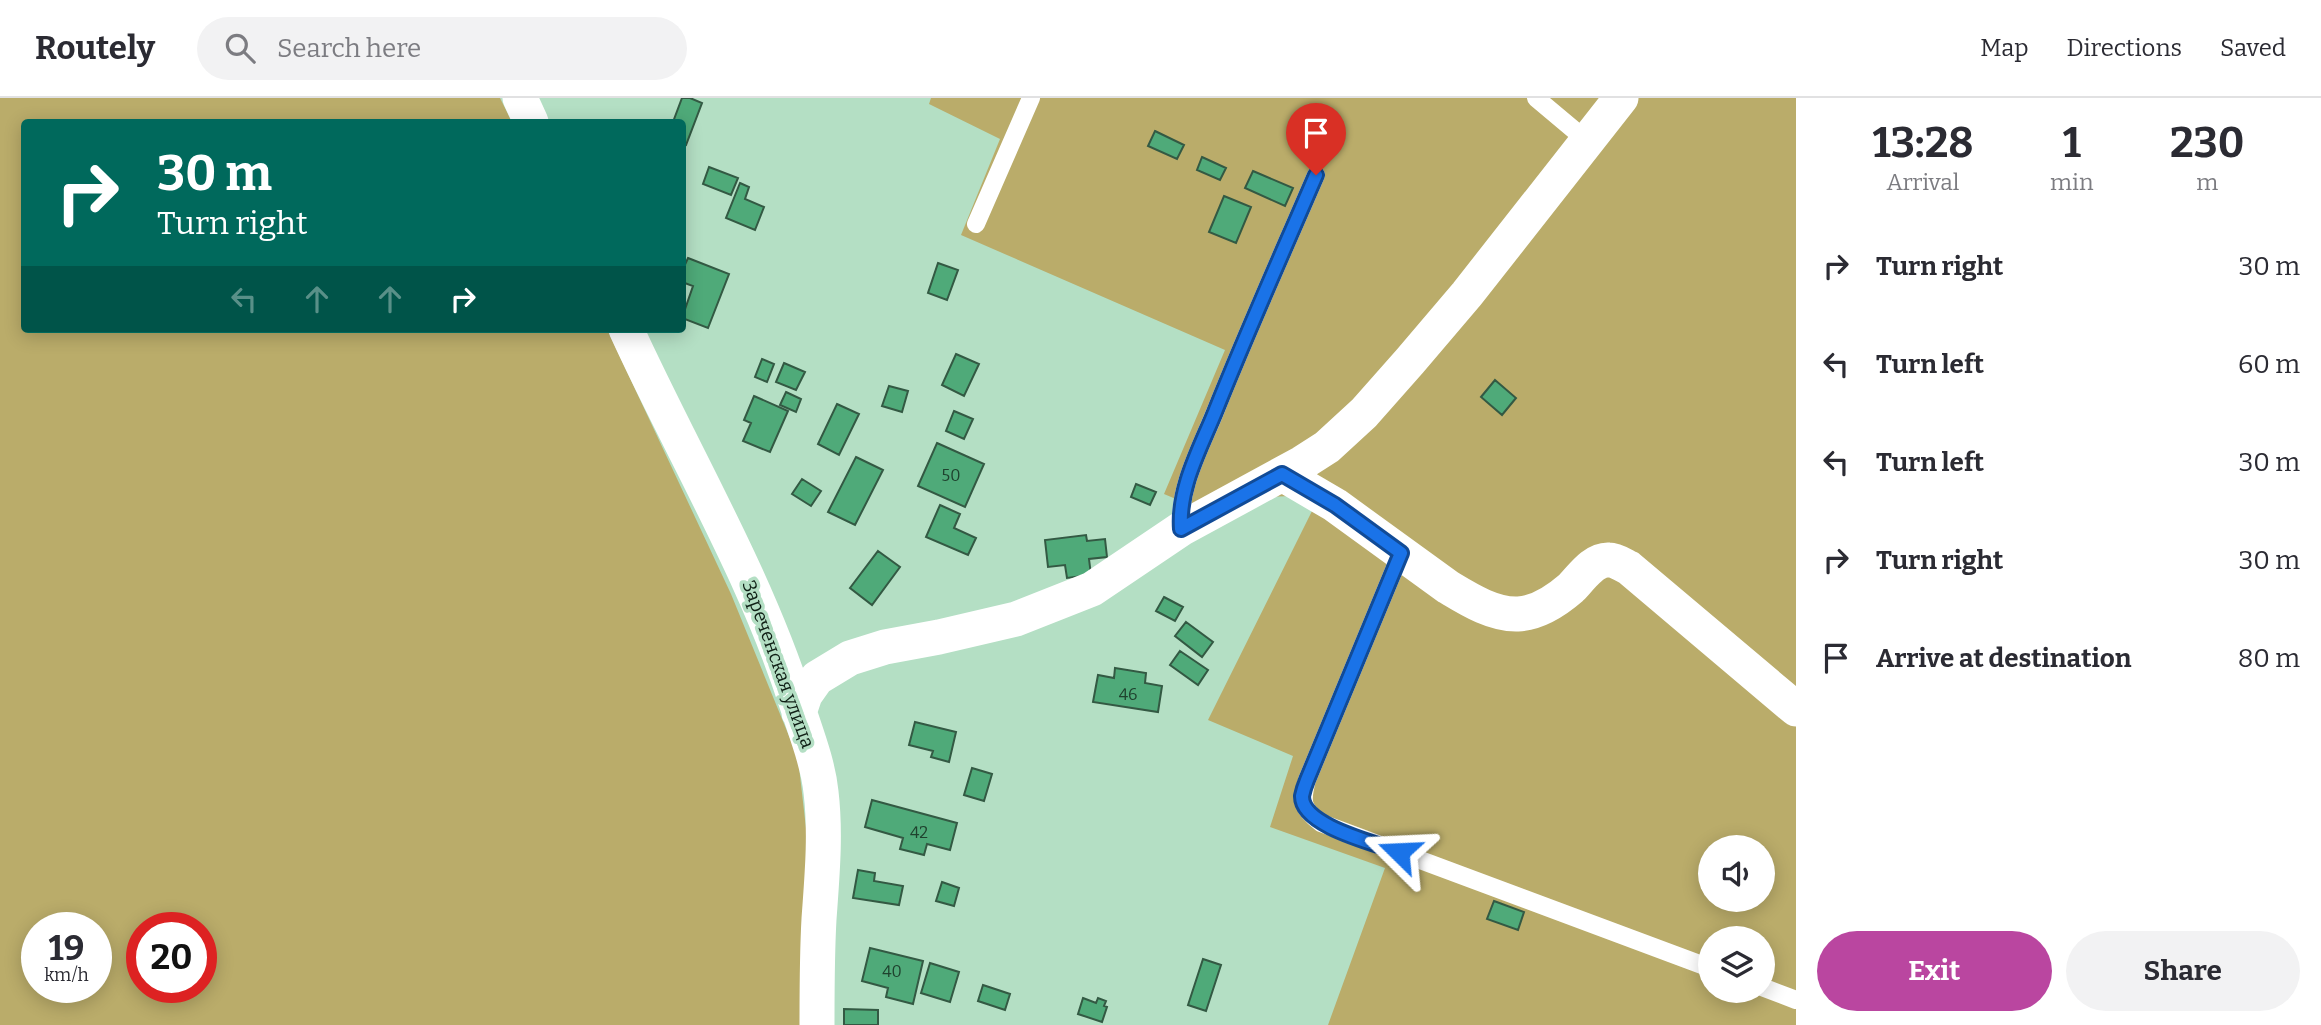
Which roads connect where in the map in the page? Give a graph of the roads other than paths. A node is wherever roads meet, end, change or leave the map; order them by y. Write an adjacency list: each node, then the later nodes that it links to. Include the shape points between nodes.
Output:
1 (520, 98): 5 (street)
2 (1031, 98): 8 (lane)
3 (1535, 98): 6 (lane)
4 (1621, 98): 6 (street)
5 (530, 119)
6 (1586, 140): 10 (street, via 1467,294 1364,414 1327,447)
7 (1316, 175): 11 (lane, via 1183,492)
8 (976, 224)
9 (628, 333): 14 (street, Зареченская улица, via 768,624)
10 (1282, 474): 11 (street); 12 (street)
11 (1181, 529): 14 (street, via 1092,589 1053,605 850,658 817,678)
12 (1401, 553): 13 (street, via 1467,598 1517,614 1557,599 1597,563 1607,559 1618,562); 15 (lane, via 1307,780 1302,798 1309,814 1321,823)
13 (1796, 709)
14 (799, 713): 18 (street, Зареченская улица, via 821,789 825,827)
15 (1698, 964)
16 (1775, 993): 17 (lane)
17 (1796, 1000)
18 (817, 1025)

